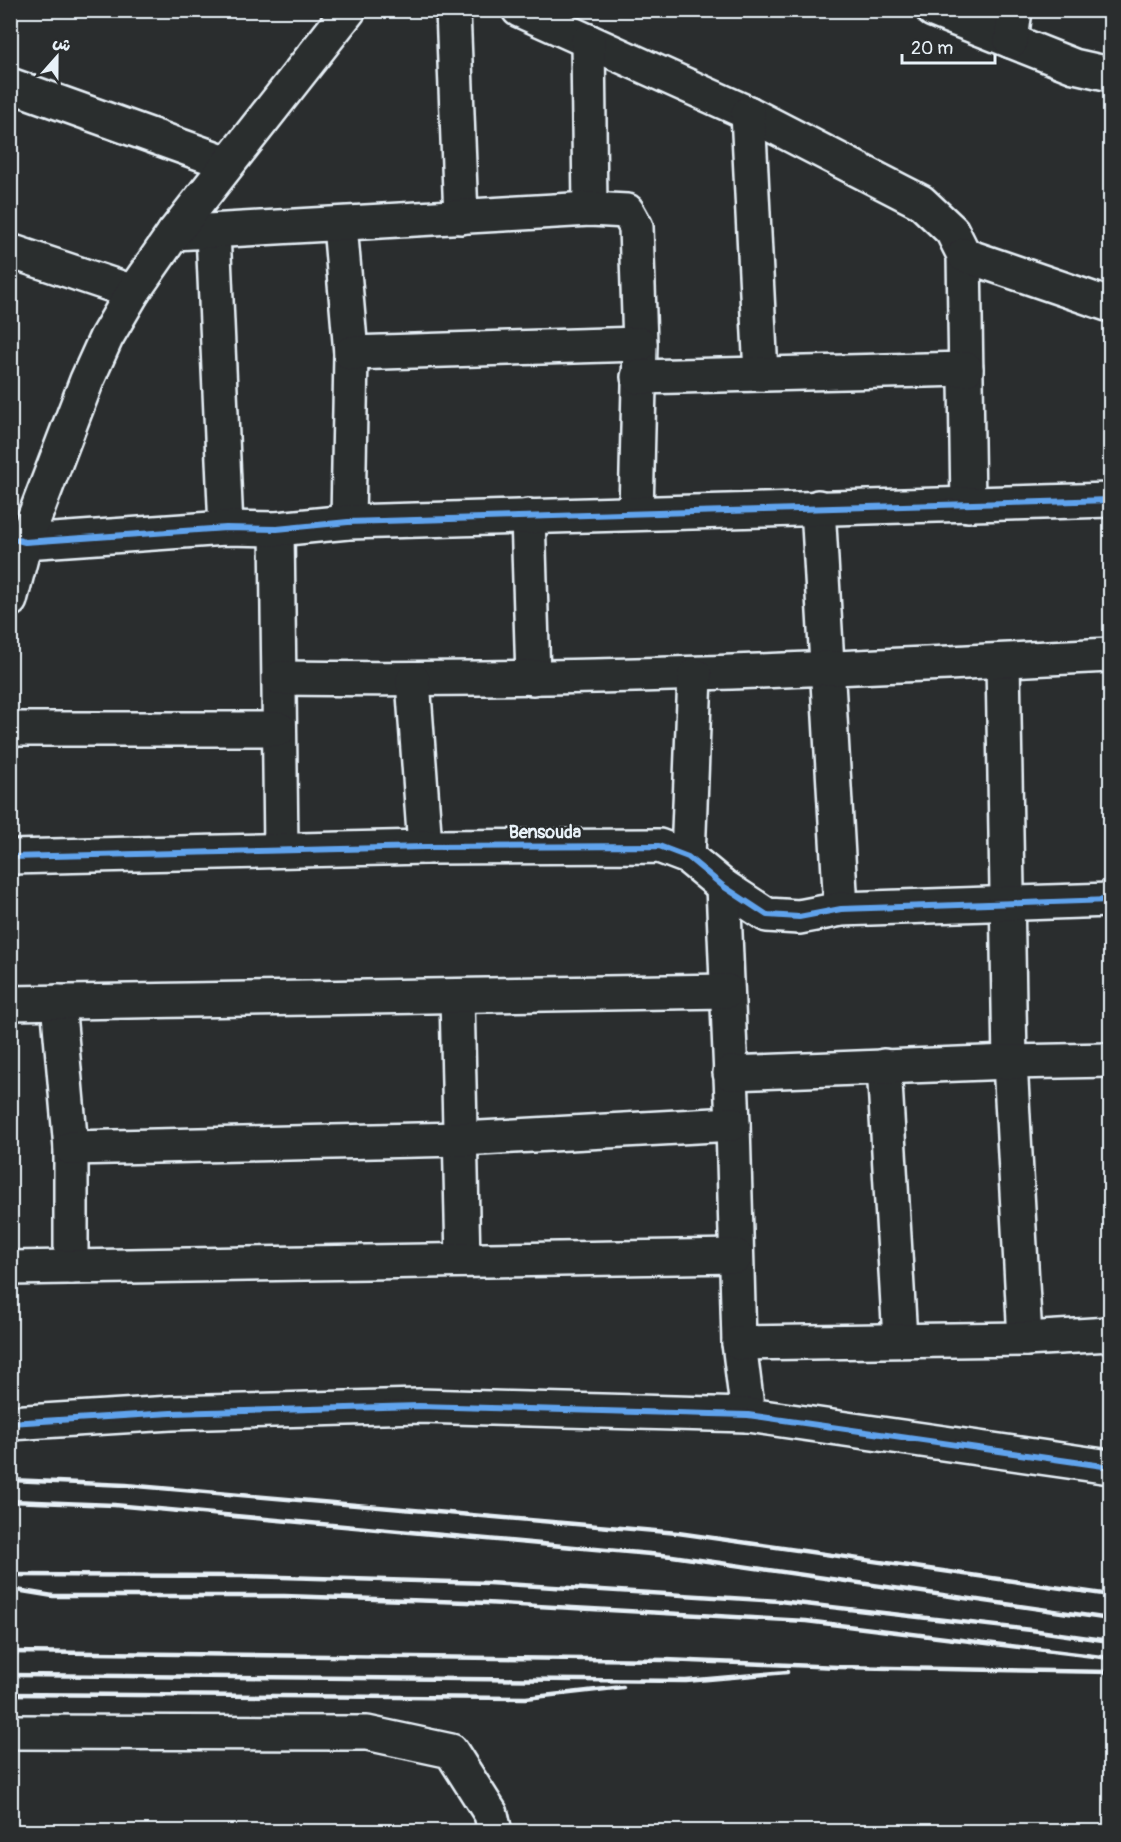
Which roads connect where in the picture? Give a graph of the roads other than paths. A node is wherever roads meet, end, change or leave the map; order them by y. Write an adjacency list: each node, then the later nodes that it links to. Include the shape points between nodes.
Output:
1 (349, 10): 10 (street)
2 (453, 10): 12 (street)
3 (519, 10): 6 (street)
4 (933, 10): 5 (street)
5 (1013, 26): 7 (street, via 1074,66)
6 (588, 41): 9 (street); 11 (street)
7 (1110, 74)
8 (10, 85): 10 (street)
9 (748, 113): 17 (street, via 921,202 952,231); 23 (street)
10 (228, 163): 15 (street)
11 (590, 208): 12 (street); 20 (street, via 627,211 636,227)
12 (461, 217): 13 (street)
13 (340, 225): 14 (street); 21 (street)
14 (213, 232): 15 (street); 31 (street)
15 (174, 233): 18 (street)
16 (10, 251): 18 (street)
17 (964, 255): 19 (street); 22 (street)
18 (133, 292): 33 (street, via 106,338)
19 (1110, 305)
20 (640, 344): 21 (street); 24 (street)
21 (351, 353): 30 (street)
22 (966, 369): 23 (street); 26 (street)
23 (760, 374): 24 (street)
24 (638, 377): 28 (street)
25 (1110, 500): 26 (street)
26 (968, 505): 27 (street)
27 (818, 507): 28 (street); 37 (street)
28 (636, 513): 29 (street)
29 (528, 516): 30 (street); 40 (street)
30 (348, 522): 32 (street)
31 (226, 528): 32 (street); 33 (street)
32 (277, 529): 39 (street)
33 (18, 540): 34 (street)
34 (10, 600)
35 (1110, 656): 36 (street)
36 (1003, 661): 37 (street); 50 (street)
37 (827, 669): 38 (street); 51 (street)
38 (695, 675): 40 (street); 47 (street)
39 (280, 678): 41 (street); 43 (street)
40 (533, 678): 41 (street)
41 (413, 680): 44 (street)
42 (10, 729): 43 (street)
43 (279, 729): 45 (street)
44 (425, 847): 45 (street); 47 (street, via 659,846)
45 (281, 849): 46 (street)
46 (10, 857)
47 (688, 857): 48 (street)
48 (723, 886): 51 (street, via 767,915 799,917); 52 (street)
49 (1110, 900): 50 (street)
50 (1007, 902): 51 (street); 57 (street)
51 (841, 909)
52 (727, 992): 53 (street); 59 (street)
53 (457, 996): 54 (street); 61 (street)
54 (58, 1002): 55 (street); 62 (street)
55 (10, 1003)
56 (1110, 1060): 57 (street)
57 (1010, 1062): 58 (street); 69 (street)
58 (884, 1066): 59 (street); 68 (street)
59 (730, 1073): 60 (street)
60 (733, 1124): 61 (street); 63 (street)
61 (461, 1139): 62 (street); 64 (street)
62 (71, 1148): 65 (street)
63 (736, 1256): 64 (street); 70 (street)
64 (463, 1260): 65 (street)
65 (71, 1267): 66 (street)
66 (10, 1268)
67 (1110, 1334): 69 (street)
68 (900, 1339): 69 (street); 70 (street)
69 (1025, 1339)
70 (739, 1343): 71 (street)
71 (748, 1415): 72 (street, via 419,1406 171,1413); 73 (street)
72 (10, 1423)
73 (1110, 1467)
74 (10, 1732): 75 (street, via 367,1733 451,1751 491,1814)
75 (495, 1832)

